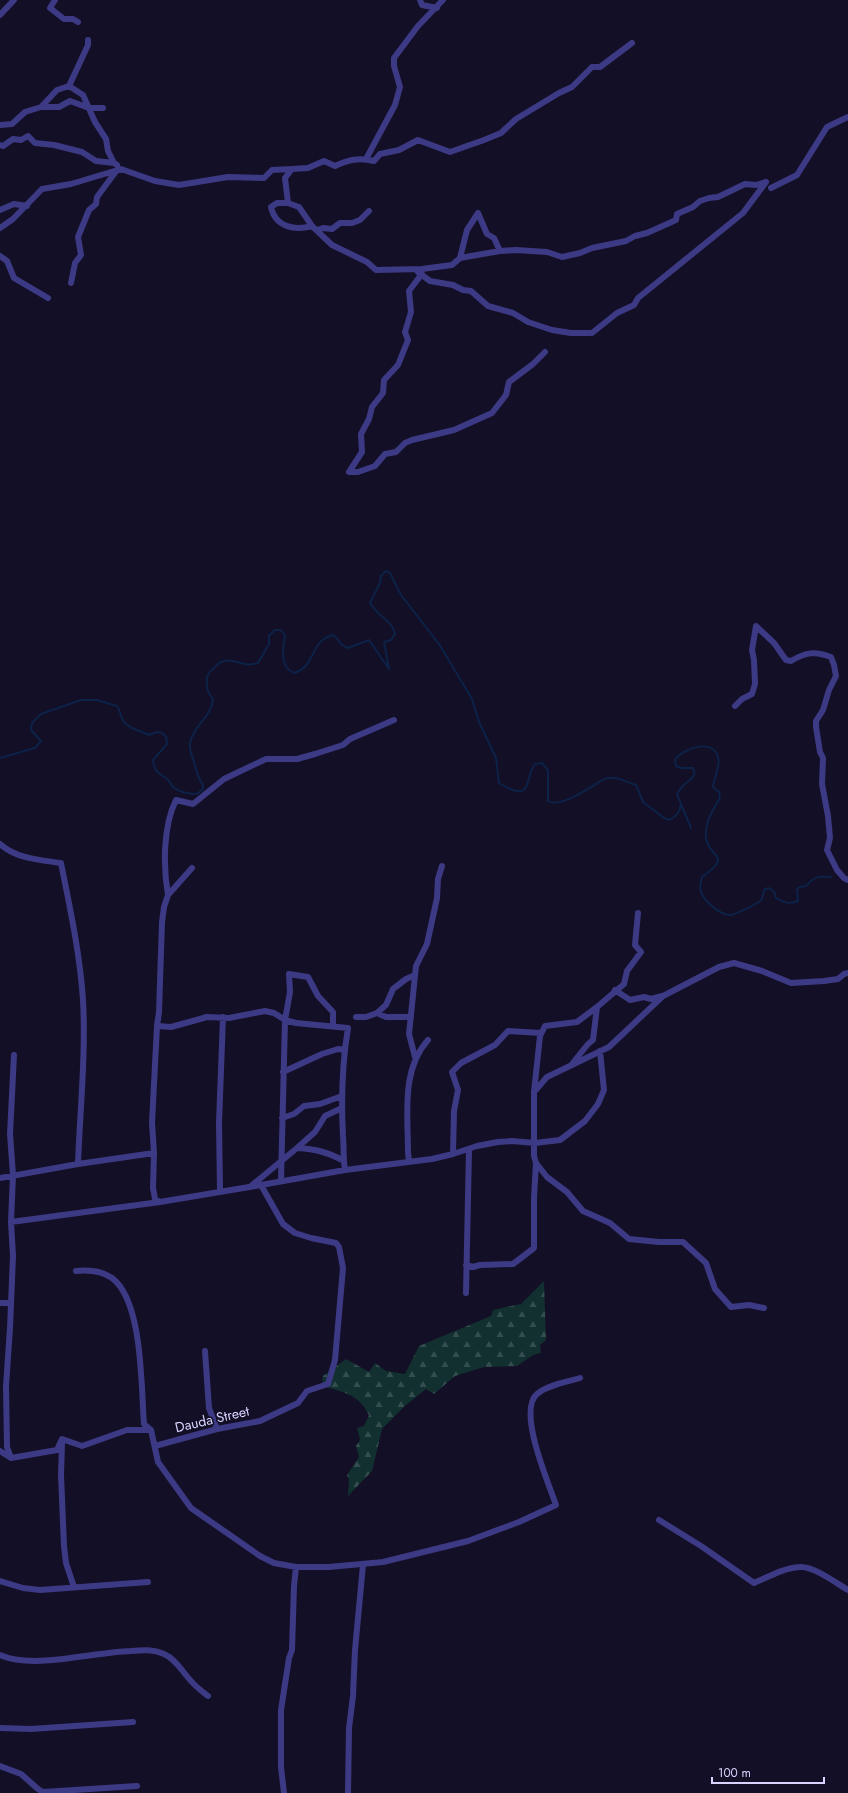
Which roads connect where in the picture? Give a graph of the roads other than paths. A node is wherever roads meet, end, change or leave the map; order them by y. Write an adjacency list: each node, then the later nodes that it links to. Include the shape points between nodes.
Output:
1 (14, 0): 6 (street)
2 (55, 0): 7 (street, via 50,8 64,19 74,19)
3 (420, 0): 5 (street, via 422,5)
4 (443, 0): 5 (street)
5 (437, 8): 17 (street, via 418,26 394,58 400,86 395,105)
6 (0, 15)
7 (78, 22)
8 (88, 40): 10 (street)
9 (632, 44): 17 (street, via 600,68 592,67 572,86 516,119 501,133 450,152 418,140 399,150 380,154 374,161)
10 (69, 86): 11 (street, via 57,90); 12 (street, via 83,95)
11 (40, 107): 12 (street, via 59,107 70,101); 15 (street, via 25,112 12,124)
12 (89, 108): 13 (street); 18 (street, via 106,139)
13 (104, 108)
14 (848, 117): 21 (street, via 827,127 797,175)
15 (0, 125)
16 (0, 145): 18 (street, via 28,136 36,143 82,152 96,161)
17 (366, 159): 19 (street, via 348,160 335,166 324,161 308,168)
18 (114, 163): 20 (street)
19 (292, 169): 20 (street, via 272,170 264,178 228,177 179,185); 22 (street, via 285,178)
20 (119, 170): 23 (street, via 71,184 42,189); 32 (street, via 89,210 78,237 81,255 75,263)
21 (771, 188)
22 (288, 203): 27 (street, via 299,207); 27 (street, via 276,203 271,207 272,214 280,225)
23 (27, 206): 24 (street, via 14,204); 26 (street)
24 (0, 210)
25 (369, 211): 27 (street, via 360,220 352,223 340,224 332,229)
26 (0, 228)
27 (314, 228): 31 (street, via 332,245 367,262 376,270)
28 (500, 251): 30 (street); 30 (street, via 494,238 487,234 478,213 467,230); 31 (street, via 547,252 562,257 580,253 647,233 676,220 676,214 700,201 718,197 745,184 756,185 766,182 743,213 638,298 634,305 616,313 592,333 565,332 528,322 513,313 488,306 471,291 430,280)
29 (0, 256): 33 (street, via 7,261 14,278)
30 (460, 258): 31 (street, via 452,265)
31 (420, 271): 34 (street, via 409,291 411,312 405,332 408,340 398,366 384,380 383,393 372,407 361,434 362,452 346,473 375,466 386,454 396,452 412,440 454,430 492,413 506,395 509,382)
32 (71, 283)
33 (48, 298)
34 (545, 352)
35 (735, 706): 40 (street, via 752,694 752,650 756,626 774,643 786,660 807,653 831,657 836,676 816,721 816,727 823,758 822,784 830,838 827,850 837,870)
36 (394, 720): 41 (street, via 350,739 343,745 315,754 297,759 266,759 224,779 193,804 176,800 170,812 165,853 164,877)
37 (0, 844): 75 (street, via 9,852 25,857 62,863 79,959 83,1002)
38 (442, 866): 44 (street, via 427,944 416,966)
39 (192, 868): 41 (street)
40 (848, 880)
41 (168, 895): 53 (street, via 162,922)
42 (638, 913): 45 (street, via 635,945 641,952 627,971 624,984)
43 (848, 973): 46 (street, via 838,979 824,982 791,983 734,963 719,967)
44 (415, 975): 48 (street, via 393,989 386,1005); 51 (street)
45 (615, 990): 46 (street, via 630,1000); 47 (street)
46 (664, 996): 58 (street, via 609,1047)
47 (597, 1007): 55 (street, via 577,1022 545,1026); 61 (street, via 593,1040)
48 (377, 1013): 50 (street); 51 (street, via 386,1017)
49 (223, 1017): 52 (street, via 265,1011); 53 (street, via 207,1017 171,1027); 83 (street, via 219,1116)
50 (356, 1017)
51 (411, 1017): 60 (street, via 409,1034)
52 (285, 1020): 54 (street, via 308,1025); 54 (street, via 290,992 289,974 308,977 318,996 332,1012); 62 (street)
53 (157, 1026): 70 (street, via 152,1115)
54 (333, 1026): 57 (street, via 348,1028)
55 (542, 1033): 63 (street); 71 (street, via 508,1031 495,1045 461,1063 452,1072 458,1090 454,1111)
56 (428, 1040): 60 (street)
57 (344, 1050): 62 (street, via 338,1049 322,1054); 64 (street)
58 (600, 1051): 61 (street); 67 (street, via 604,1090 598,1104 585,1120 560,1140)
59 (14, 1055): 78 (street, via 10,1134)
60 (415, 1057): 74 (street, via 408,1087)
61 (572, 1064): 63 (street, via 547,1077)
62 (283, 1072): 66 (street)
63 (534, 1092): 67 (street)
64 (342, 1096): 65 (street); 66 (street, via 320,1104 304,1106 294,1114)
65 (342, 1108): 68 (street, via 325,1116 315,1132); 73 (street)
66 (282, 1118): 72 (street)
67 (535, 1143): 69 (street, via 512,1141 477,1146); 76 (street)
68 (297, 1148): 72 (street); 73 (street, via 315,1149)
69 (469, 1150): 71 (street); 86 (street)
70 (154, 1153): 75 (street); 84 (street, via 153,1188 155,1199)
71 (453, 1154): 74 (street)
72 (280, 1161): 80 (street); 82 (street)
73 (344, 1161): 77 (street)
74 (409, 1162): 77 (street)
75 (78, 1164): 78 (street)
76 (536, 1164): 86 (street, via 534,1248 513,1264 474,1267); 91 (street, via 547,1177 567,1192 583,1211 610,1223 629,1239 683,1242 706,1263 715,1289 731,1307 749,1305)
77 (345, 1170): 80 (street)
78 (13, 1175): 79 (street); 85 (street)
79 (0, 1178)
80 (280, 1181): 81 (street)
81 (261, 1185): 82 (street); 94 (street, Dauda Street, via 283,1224 295,1233 339,1247 343,1268 335,1360 328,1384 308,1390 298,1403 260,1421)
82 (250, 1187): 83 (street)
83 (220, 1191): 84 (street)
84 (160, 1202): 85 (street)
85 (11, 1222): 90 (street, via 13,1256)
86 (466, 1265): 88 (street)
87 (76, 1271): 95 (street, via 98,1272 111,1278 128,1299 137,1336 144,1424)
88 (466, 1293)
89 (0, 1303): 90 (street)
90 (10, 1303): 99 (street, via 6,1386 7,1447)
91 (764, 1308)
92 (206, 1350): 94 (street, via 209,1408)
93 (580, 1378): 101 (street, via 542,1390 531,1401 532,1430 556,1505 468,1542)
94 (216, 1429): 97 (street, Dauda Street)
95 (151, 1430): 96 (street, via 127,1430 82,1446); 97 (street)
96 (62, 1439): 99 (street, via 57,1450); 105 (street, via 64,1546 66,1563)
97 (154, 1446): 102 (street, via 158,1462 191,1508 260,1556 274,1563)
98 (0, 1451): 99 (street)
99 (11, 1458)
100 (659, 1520): 106 (street, via 754,1583 800,1567 808,1568)
101 (363, 1565): 102 (street); 114 (street, via 349,1728)
102 (296, 1566): 113 (street, via 292,1650 281,1710 281,1767)
103 (0, 1581): 105 (street, via 40,1590)
104 (148, 1582): 105 (street)
105 (74, 1587)
106 (848, 1590)
107 (0, 1655): 108 (street, via 19,1661 150,1650 165,1654)
108 (208, 1696)
109 (133, 1722): 110 (street)
110 (0, 1728)
111 (0, 1766): 112 (street, via 21,1774 43,1792)
112 (137, 1786)
113 (284, 1793)
114 (348, 1793)

